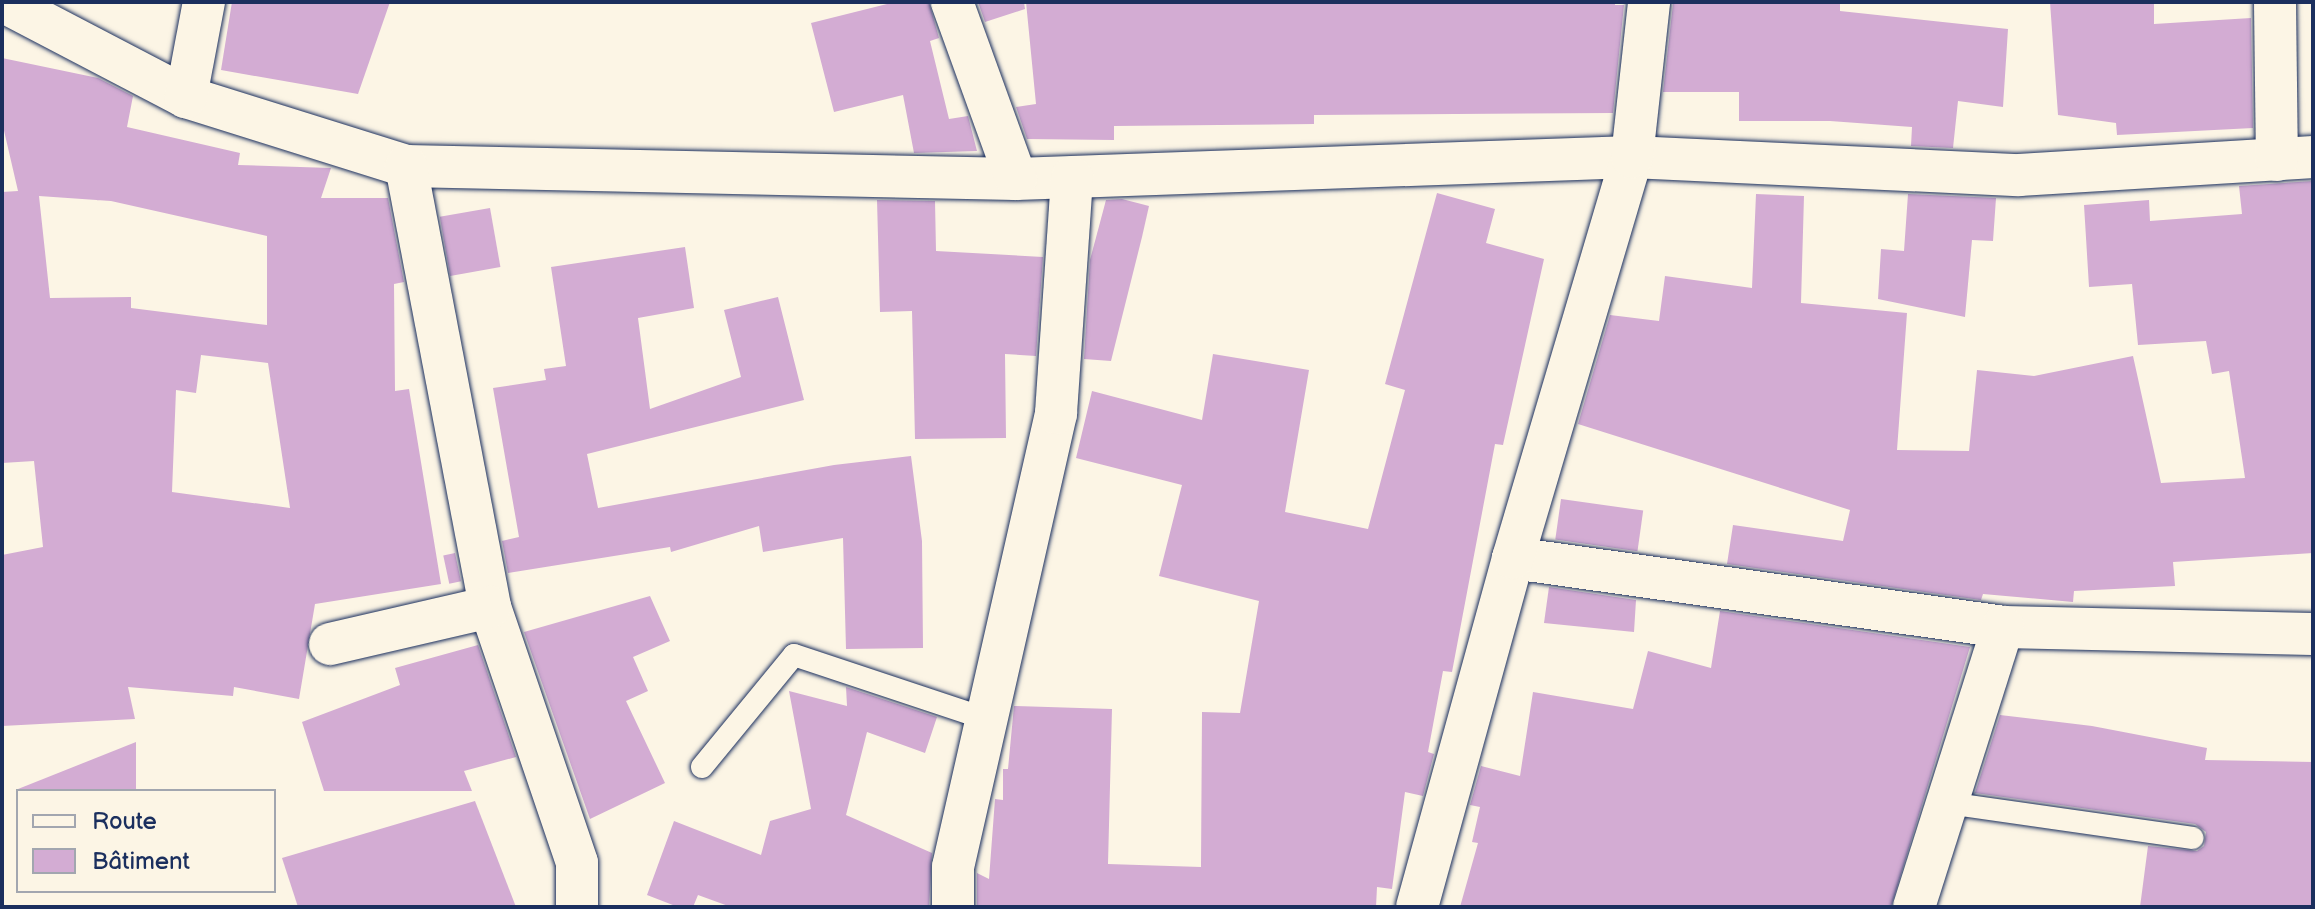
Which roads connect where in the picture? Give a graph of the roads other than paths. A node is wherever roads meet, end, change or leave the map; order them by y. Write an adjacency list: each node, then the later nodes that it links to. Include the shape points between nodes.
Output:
1 (4, 2): 6 (street)
2 (204, 2): 6 (street)
3 (952, 2): 11 (street)
4 (1649, 2): 7 (street)
5 (2275, 2): 8 (street)
6 (186, 97): 9 (street)
7 (1632, 157): 8 (street, via 2019,175); 10 (street); 12 (street)
8 (2295, 158)
9 (406, 166): 11 (street); 13 (street)
10 (1072, 178): 11 (street); 17 (street, via 1056,413)
11 (1016, 179)
12 (1513, 558): 14 (street); 23 (street)
13 (490, 607): 16 (street); 21 (street, via 577,863)
14 (2003, 627): 15 (street); 19 (street)
15 (2313, 634)
16 (330, 644)
17 (986, 719): 18 (lane, via 794,655); 22 (street, via 953,867)
18 (702, 767)
19 (1947, 803): 20 (lane); 24 (street)
20 (2193, 838)
21 (577, 907)
22 (953, 907)
23 (1417, 907)
24 (1914, 907)

